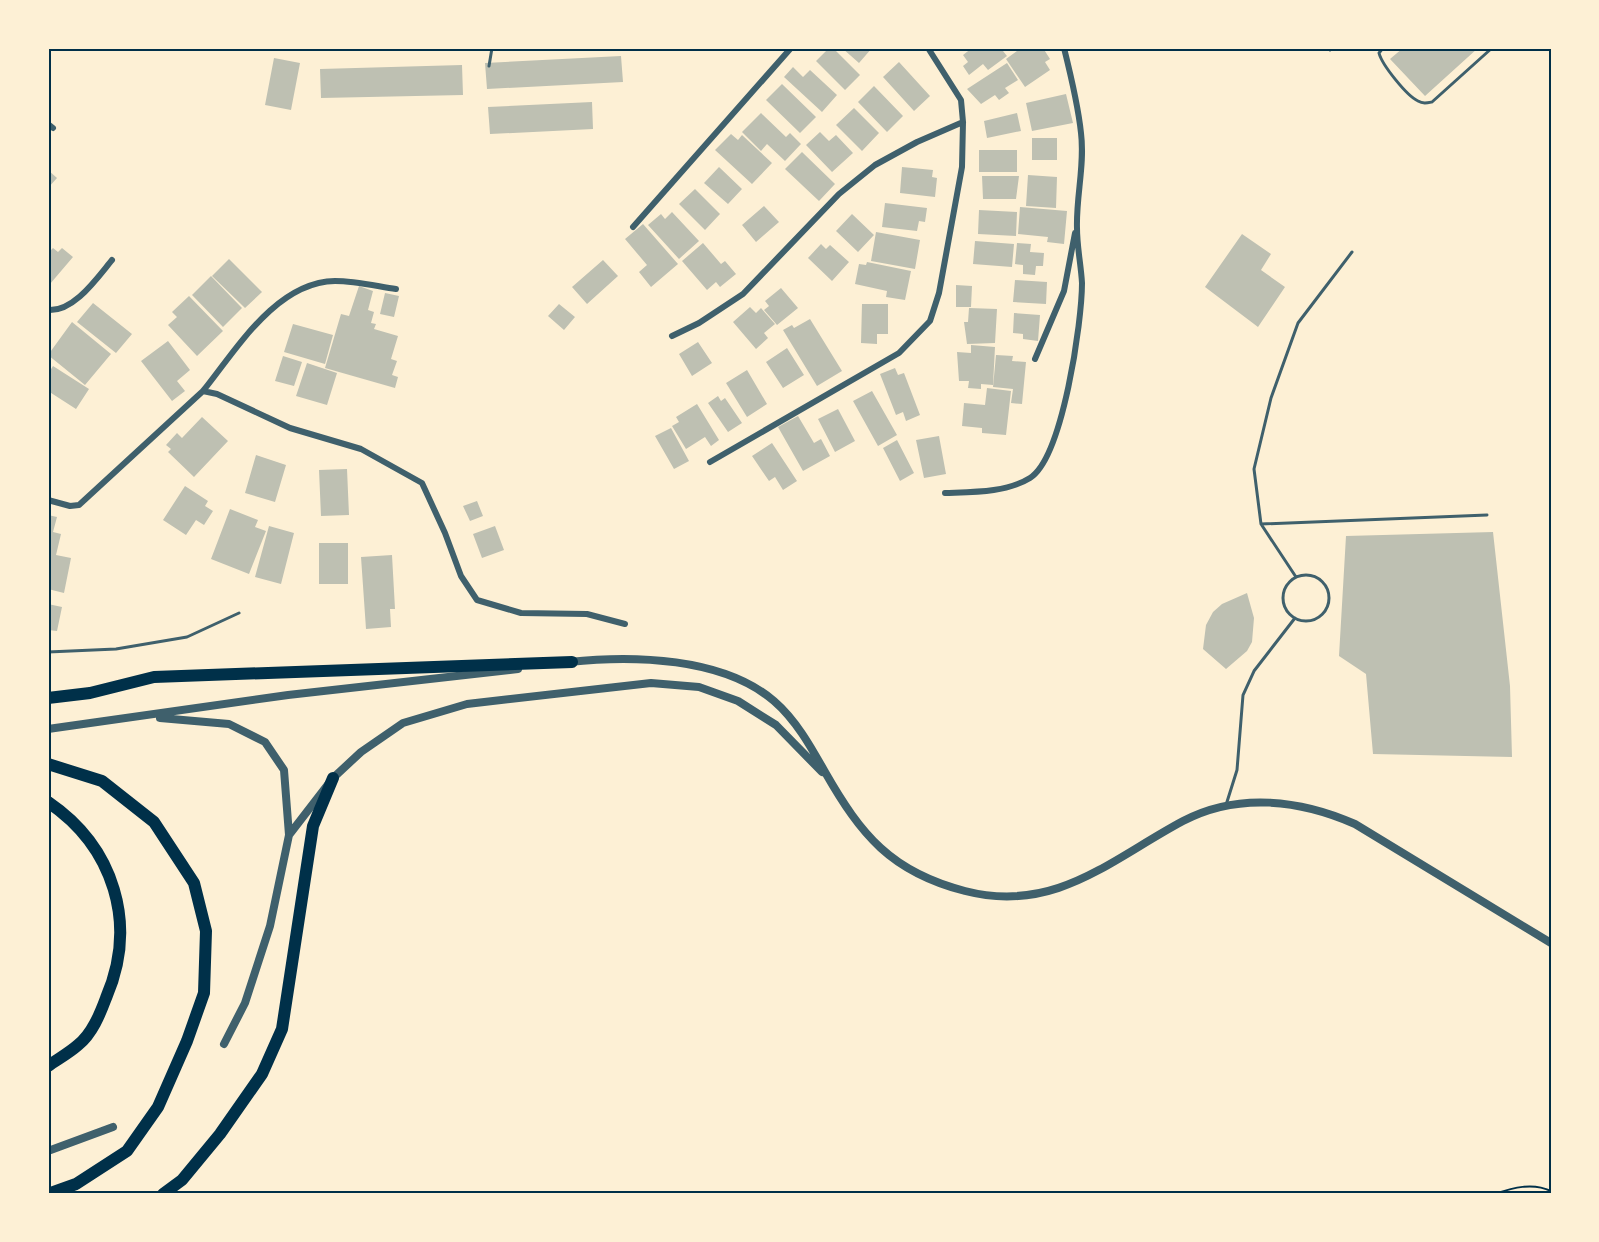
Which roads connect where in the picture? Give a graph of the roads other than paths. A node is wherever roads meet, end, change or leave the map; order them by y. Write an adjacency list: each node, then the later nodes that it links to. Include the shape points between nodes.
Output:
1 (492, 48): 7 (lane)
2 (791, 48): 10 (street)
3 (928, 48): 8 (street, via 961,100)
4 (1064, 48): 9 (street, via 1081,133 1083,167)
5 (1383, 48): 6 (lane, via 1379,53 1382,62 1416,101 1425,104)
6 (1492, 48)
7 (489, 66)
8 (963, 122): 15 (street, via 875,165 839,194 743,294); 18 (street, via 962,167 939,293 930,321 899,353)
9 (1076, 227): 16 (street, via 1064,291); 19 (street, via 1082,284 1074,370 1063,412 1042,463 1031,478 1009,486)
10 (633, 228)
11 (1352, 252): 22 (lane, via 1298,323 1271,398 1254,469)
12 (111, 260): 14 (street, via 89,287 58,310)
13 (396, 289): 17 (street, via 334,281 301,287 270,312)
14 (48, 310)
15 (672, 336)
16 (1035, 359)
17 (203, 391): 20 (street, via 80,505); 26 (street, via 290,428 361,449 422,483 461,576 477,600 521,614 587,614)
18 (710, 462)
19 (945, 493)
20 (48, 500)
21 (1487, 516): 22 (lane)
22 (1261, 524): 23 (lane)
23 (1296, 577): 25 (lane, via 1286,587 1283,601); 25 (lane, via 1318,578 1329,598 1318,618)
24 (239, 613): 27 (lane, via 187,637 117,649)
25 (1295, 618): 36 (lane, via 1254,671 1243,695 1237,770)
26 (625, 624)
27 (48, 652)
28 (572, 662): 29 (highway, via 154,677 90,693); 30 (street, via 288,695); 34 (street, via 669,660 706,668 741,682 774,701 797,727)
29 (48, 698)
30 (148, 717): 31 (street); 37 (street, via 229,724 265,742 284,770)
31 (48, 729)
32 (48, 764): 43 (highway, via 102,781 154,822 194,883 206,931 204,993 188,1041 158,1107 127,1151 76,1184)
33 (333, 778): 34 (street, via 361,752 413,720 467,704 651,683 699,687 738,701 776,725); 37 (street); 44 (highway, via 314,826 282,1029 262,1074 220,1134 182,1180)
34 (830, 782): 36 (street, via 870,840 896,861 927,878 999,897 1027,897 1054,891 1115,862 1185,820)
35 (48, 802): 40 (highway, via 72,819 97,851 116,889 120,926 113,983 98,1018 80,1044)
36 (1225, 807): 38 (street, via 1288,803 1324,811 1354,824)
37 (289, 835): 39 (street, via 270,926 245,1002)
38 (1551, 943)
39 (224, 1044)
40 (48, 1066)
41 (113, 1127): 42 (street)
42 (48, 1151)
43 (48, 1194)
44 (163, 1194)

